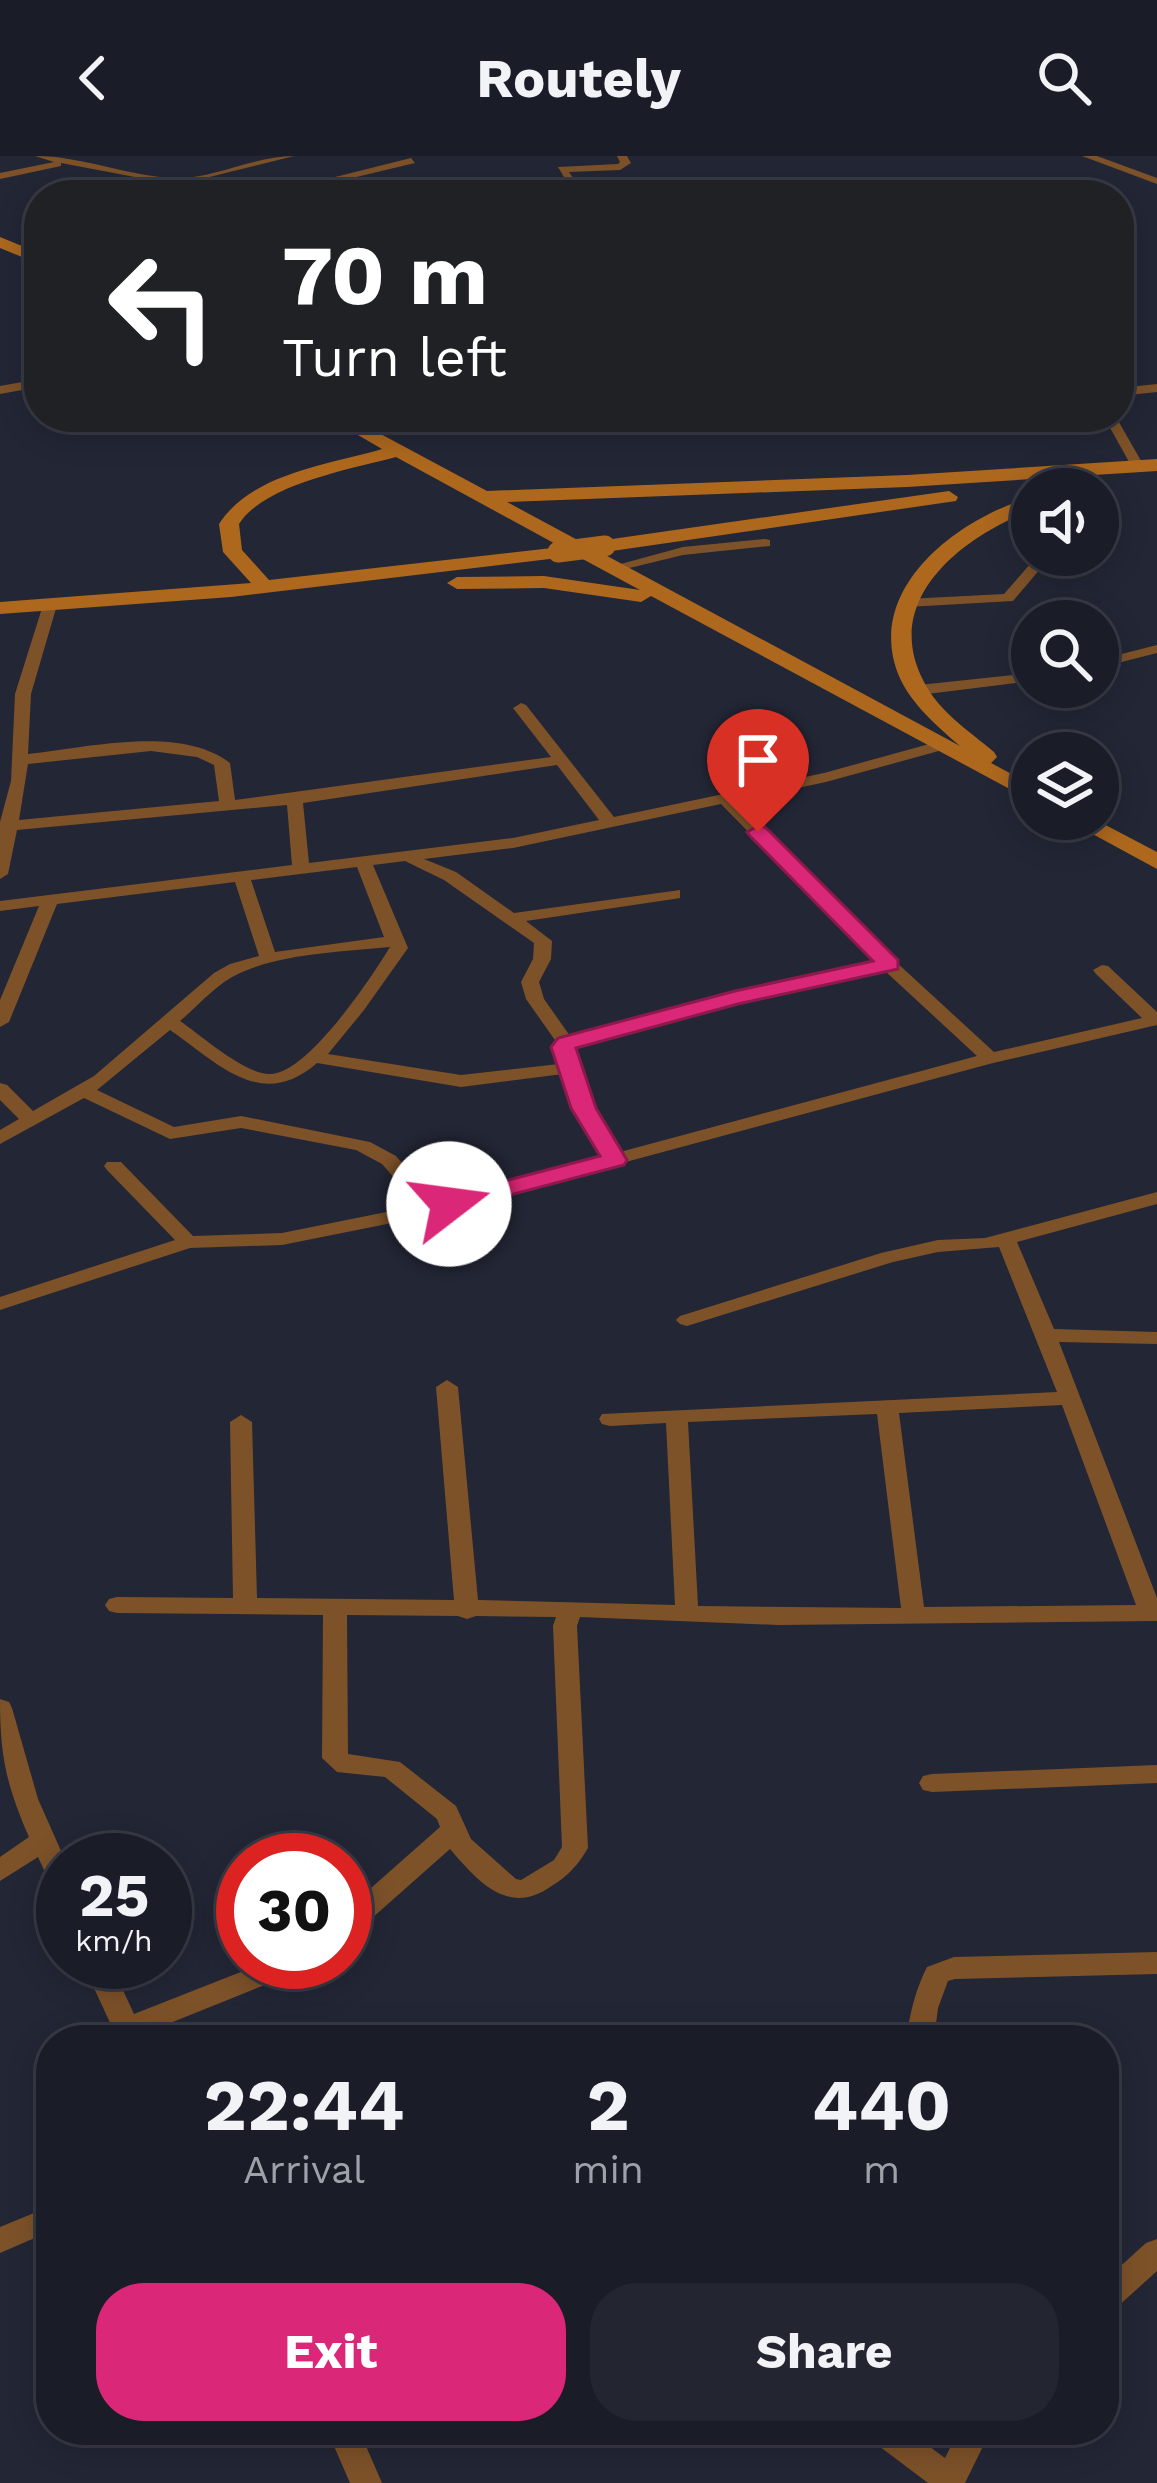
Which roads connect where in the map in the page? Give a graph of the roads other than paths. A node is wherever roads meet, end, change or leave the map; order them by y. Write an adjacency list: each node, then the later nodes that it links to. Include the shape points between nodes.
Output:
1 (40, 156): 7 (street)
2 (93, 156): 7 (street)
3 (289, 156): 12 (street)
4 (622, 156): 14 (street, via 620,167 562,169)
5 (1087, 156): 10 (street)
6 (411, 161): 13 (street)
7 (63, 163): 9 (street); 11 (street)
8 (1157, 172): 10 (street)
9 (0, 176)
10 (1143, 176): 15 (street)
11 (165, 180)
12 (186, 180)
13 (331, 180)
14 (570, 180)
15 (1157, 181)
16 (363, 432): 18 (main road)
17 (1123, 432): 21 (street)
18 (374, 438): 19 (main road); 20 (main road)
19 (404, 454): 20 (main road); 22 (main road); 24 (main road)
20 (357, 463): 22 (main road)
21 (1152, 466): 23 (main road); 24 (main road); 28 (main road, bridge, via 313,582)
22 (336, 470): 28 (main road, via 267,491 236,512 230,538)
23 (1119, 476)
24 (480, 497): 27 (main road)
25 (1011, 514): 32 (main road, via 952,544)
26 (765, 543): 27 (street)
27 (614, 568): 35 (main road)
28 (252, 573): 30 (main road); 30 (main road)
29 (1027, 576): 32 (street, via 1008,598)
30 (231, 591): 31 (main road)
31 (154, 598): 33 (main road); 35 (main road, via 544,582 604,587)
32 (908, 603): 39 (main road, via 903,658)
33 (50, 605): 34 (main road); 42 (street, via 23,694)
34 (0, 608)
35 (693, 611): 41 (main road)
36 (1157, 650): 37 (street)
37 (1119, 659)
38 (1011, 679): 39 (street)
39 (919, 690): 44 (main road)
40 (521, 708): 43 (street)
41 (940, 746): 45 (main road); 47 (street)
42 (19, 760): 48 (street, via 202,750 222,764); 50 (street)
43 (561, 760): 46 (street); 49 (street)
44 (1011, 776)
45 (1011, 782)
46 (295, 799): 48 (street); 55 (street)
47 (725, 799): 49 (street); 64 (street)
48 (228, 805): 50 (street)
49 (610, 823): 52 (street)
50 (5, 826): 56 (street)
51 (1116, 840): 53 (main road)
52 (410, 858): 54 (street); 61 (street)
53 (1157, 862)
54 (364, 863): 55 (street); 62 (street)
55 (301, 871): 57 (street)
56 (0, 874)
57 (242, 878): 59 (street); 63 (street)
58 (674, 894): 61 (street)
59 (50, 901): 60 (street); 68 (street)
60 (0, 906)
61 (512, 917): 69 (street, via 543,941 530,982)
62 (393, 938): 63 (street); 70 (street, via 399,948)
63 (268, 957): 67 (street, via 220,977)
64 (890, 964): 69 (street); 71 (street)
65 (1102, 970): 66 (street)
66 (1156, 1020): 71 (street)
67 (168, 1021): 70 (street, via 262,1080 285,1080); 73 (street)
68 (0, 1022)
69 (566, 1043): 72 (street)
70 (314, 1057): 72 (street, via 461,1081)
71 (990, 1058): 77 (street)
72 (569, 1068): 77 (street)
73 (83, 1090): 75 (street); 80 (street, via 182,1135 232,1122 362,1145 391,1157 424,1199)
74 (2, 1094): 75 (street)
75 (32, 1121): 76 (street)
76 (0, 1138)
77 (615, 1160): 80 (street)
78 (114, 1166): 82 (street)
79 (1157, 1198): 81 (street)
80 (449, 1204): 82 (street, via 282,1240)
81 (1006, 1239): 84 (street, via 888,1257); 85 (street)
82 (188, 1242): 83 (street)
83 (0, 1304)
84 (687, 1320)
85 (1047, 1335): 86 (street); 88 (street)
86 (1157, 1338)
87 (447, 1387): 97 (street)
88 (1071, 1398): 89 (street); 99 (street)
89 (887, 1408): 90 (street); 98 (street)
90 (677, 1417): 91 (street); 100 (street)
91 (610, 1419)
92 (242, 1422): 94 (street)
93 (117, 1605): 94 (street)
94 (245, 1605): 95 (street)
95 (335, 1606): 97 (street); 104 (street, via 335,1757 346,1766 391,1768 447,1813)
96 (571, 1609): 97 (street); 100 (street); 104 (street, via 565,1626 575,1848 563,1867 524,1891 508,1888)
97 (467, 1611)
98 (913, 1612): 99 (street); 100 (street)
99 (1154, 1613)
100 (687, 1616)
101 (0, 1708): 105 (street)
102 (1157, 1774): 103 (street)
103 (932, 1784)
104 (452, 1831): 108 (street)
105 (41, 1833)
106 (36, 1845): 107 (street)
107 (0, 1871)
108 (372, 1903)
109 (1157, 1963): 114 (street, via 937,1974)
110 (108, 1989): 112 (street)
111 (233, 1989): 113 (street)
112 (124, 2025)
113 (152, 2025)
114 (922, 2025)
115 (36, 2224): 116 (street)
116 (0, 2240)
117 (1157, 2252): 118 (street)
118 (1119, 2286)
119 (350, 2445): 123 (street)
120 (902, 2445): 122 (street)
121 (968, 2445): 122 (street)
122 (950, 2482)
123 (366, 2483)

